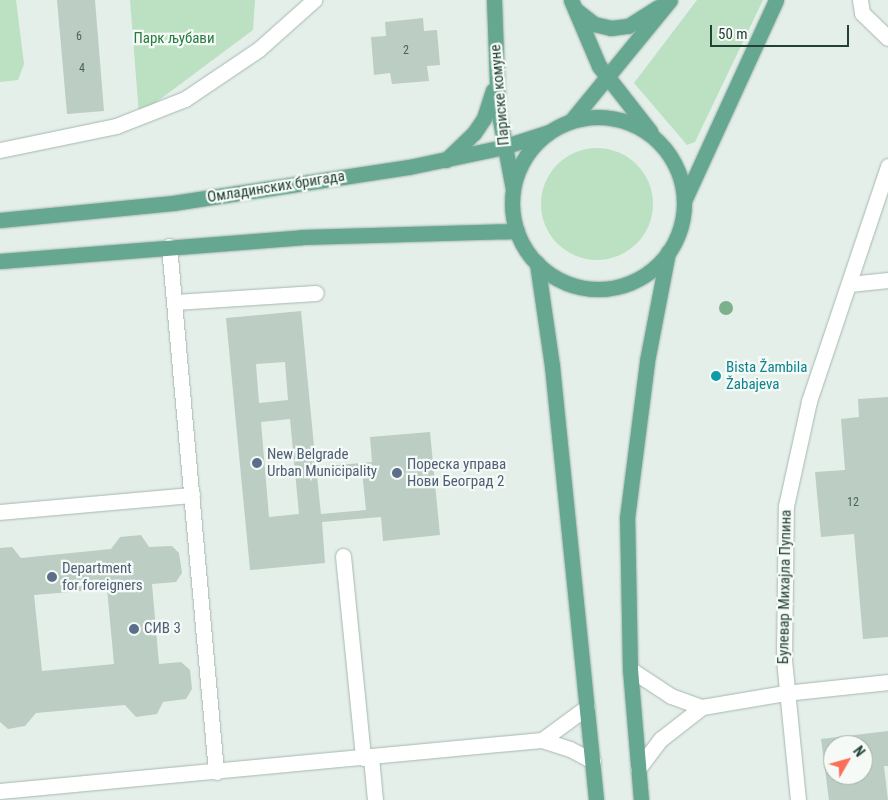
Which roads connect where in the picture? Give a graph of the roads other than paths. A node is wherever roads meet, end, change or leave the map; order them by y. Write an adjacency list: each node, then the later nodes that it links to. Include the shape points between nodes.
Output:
1 (314, 0): 14 (street, via 260,49 185,99 116,126)
2 (494, 0): 8 (main road, Париске комуне)
3 (776, 0): 18 (main road)
4 (860, 0): 7 (street, via 862,13)
5 (670, 1): 6 (main road, via 628,26 611,28 594,24); 9 (main road)
6 (573, 4): 9 (main road, via 591,50)
7 (888, 38)
8 (496, 76): 13 (main road, Париске комуне); 15 (main road, via 484,118 474,133)
9 (608, 78): 10 (main road); 12 (main road)
10 (571, 121): 11 (main road); 12 (main road, via 587,118 620,120 636,126)
11 (549, 132): 13 (main road, Омладинских бригада); 17 (main road, via 522,164)
12 (662, 146): 18 (main road, via 678,172)
13 (504, 147): 15 (main road, Омладинских бригада); 17 (main road, Париске комуне)
14 (0, 150)
15 (446, 160): 19 (main road, Омладинских бригада, via 173,203)
16 (888, 166): 26 (street, Булевар Михајла Пупина)
17 (513, 190): 20 (main road)
18 (684, 202): 22 (main road, via 677,237)
19 (0, 220)
20 (517, 231): 21 (main road, via 322,236); 24 (main road)
21 (169, 246): 23 (main road); 28 (street)
22 (668, 252): 24 (main road, via 634,281 606,288 576,286 549,273); 32 (main road, via 647,361 627,518)
23 (0, 261)
24 (538, 263): 36 (main road, via 552,366)
25 (888, 280): 26 (street)
26 (850, 284): 34 (street, Булевар Михајла Пупина, via 809,401 786,506 782,609)
27 (316, 293): 28 (street)
28 (175, 302): 29 (street)
29 (192, 495): 30 (street); 41 (street)
30 (0, 512)
31 (343, 556): 38 (street)
32 (630, 669): 35 (street, via 671,696); 40 (main road)
33 (888, 682): 34 (street)
34 (785, 693): 35 (street); 47 (street, Булевар Михајла Пупина)
35 (702, 707): 40 (street, via 661,739)
36 (587, 708): 37 (street); 39 (main road)
37 (542, 740): 38 (street); 39 (street, via 570,749)
38 (367, 757): 41 (street); 44 (street)
39 (592, 761): 45 (main road)
40 (638, 769): 46 (main road)
41 (216, 772): 43 (street)
42 (0, 792): 43 (street)
43 (54, 793)
44 (375, 800)
45 (596, 800)
46 (641, 800)
47 (798, 800)

